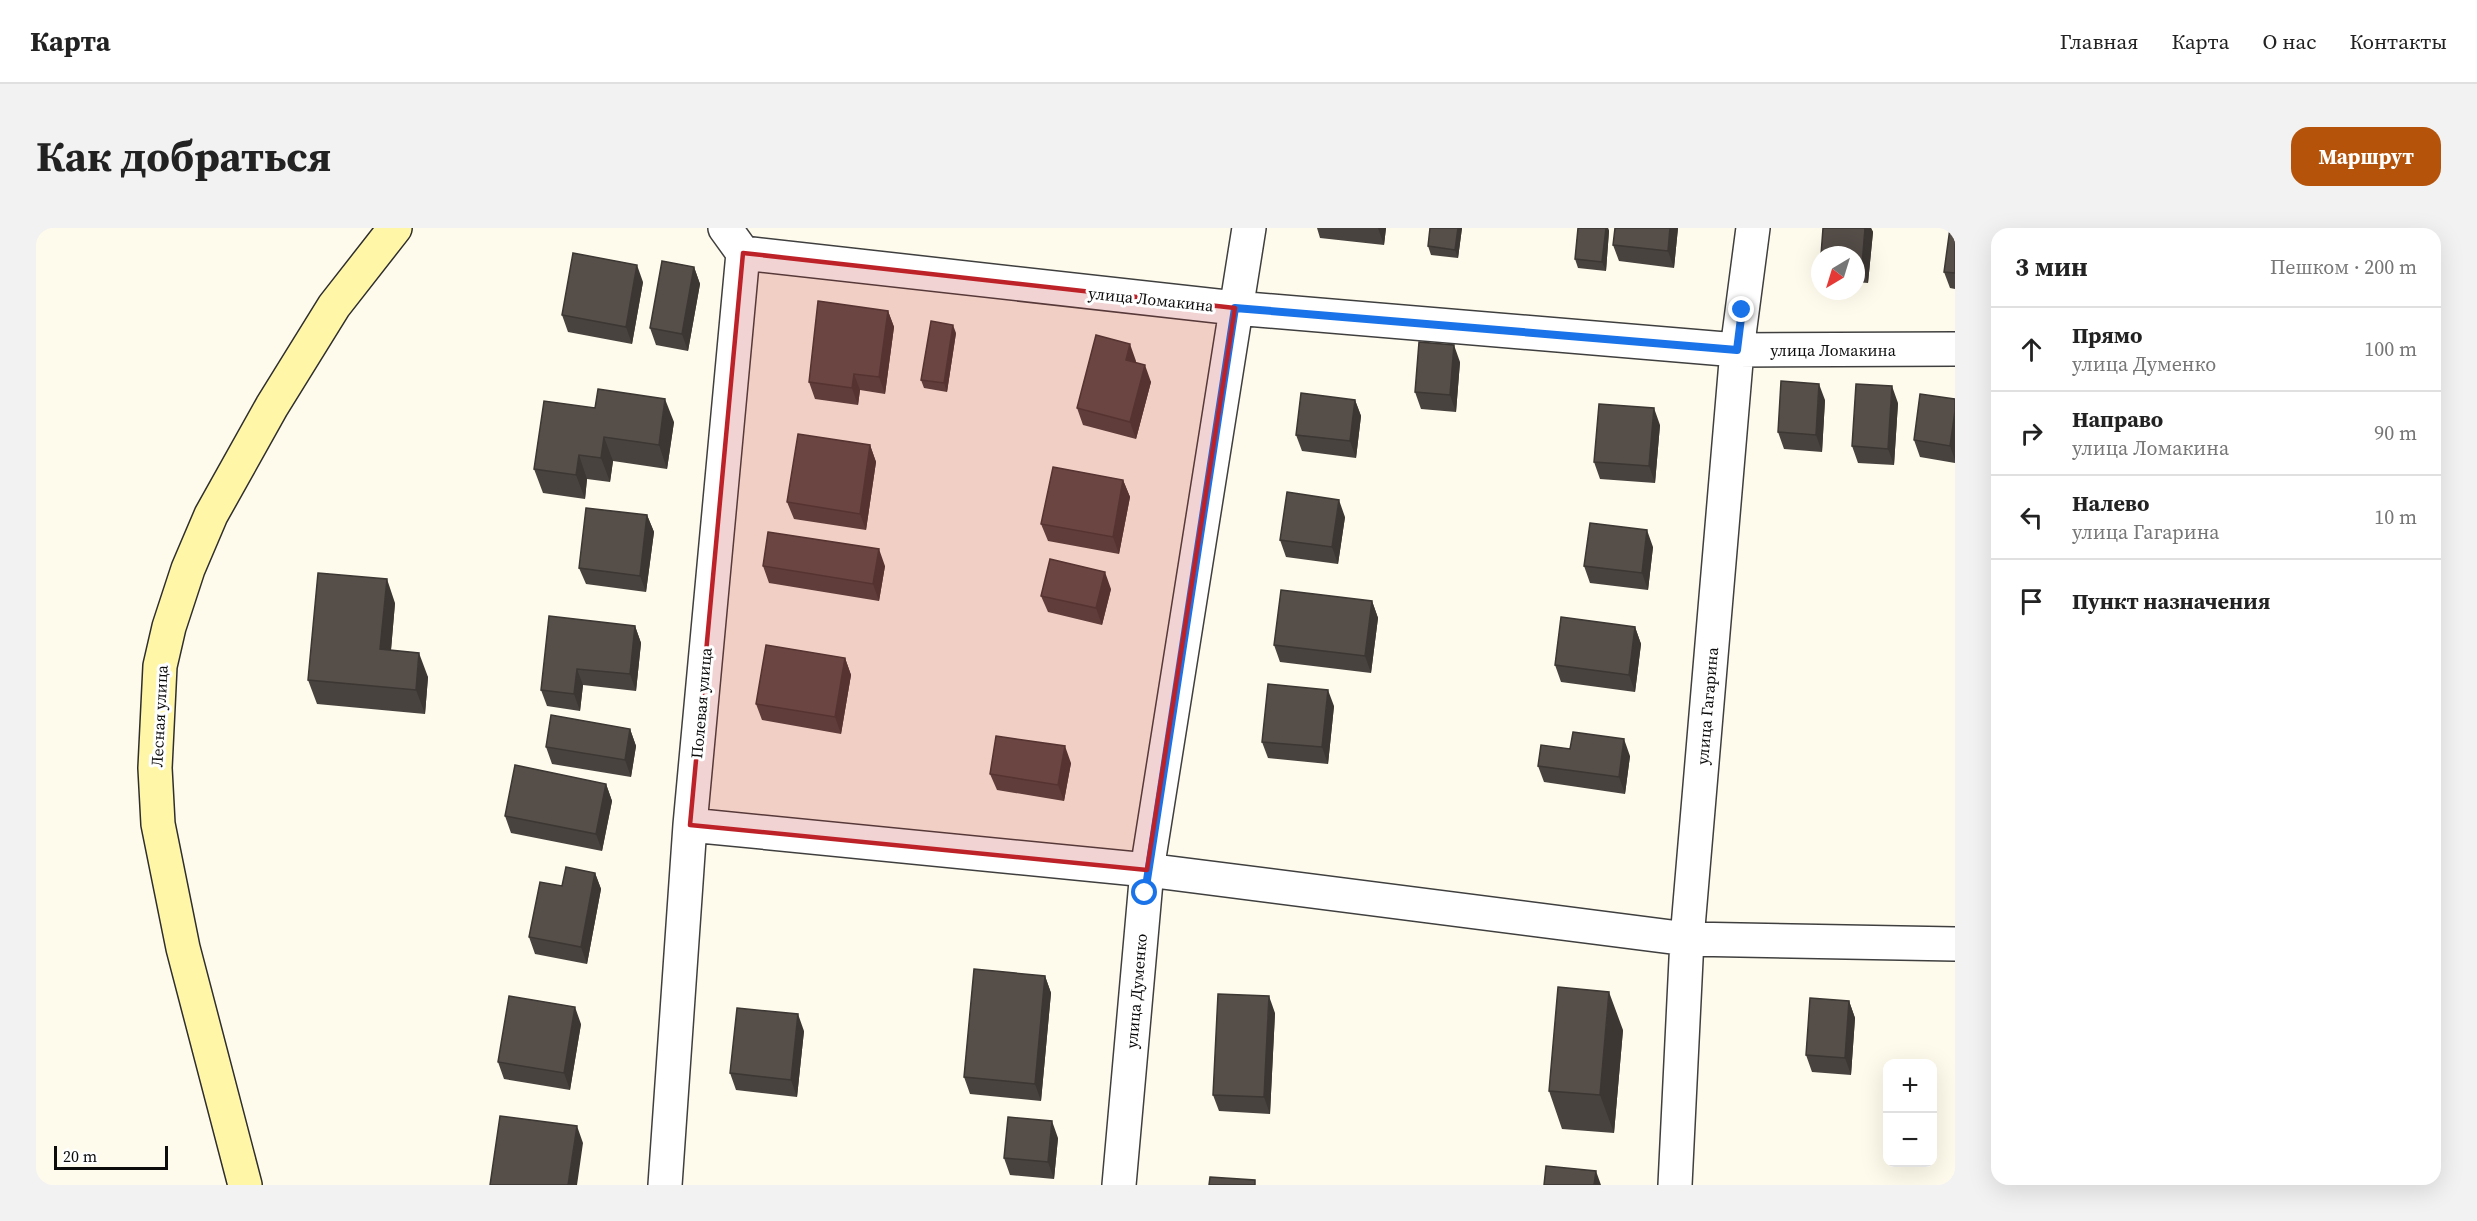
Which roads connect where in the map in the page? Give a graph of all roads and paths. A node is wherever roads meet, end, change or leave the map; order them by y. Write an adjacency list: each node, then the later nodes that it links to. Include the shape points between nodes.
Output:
1 (395, 228): 12 (street, Лесная улица, via 334,306 211,515 188,569 160,666 155,768 158,824 183,948)
2 (1249, 228): 5 (street, улица Думенко)
3 (1753, 228): 7 (street, улица Гагарина)
4 (734, 241): 5 (street, улица Ломакина); 8 (street, Полевая улица)
5 (1235, 308): 7 (street, улица Ломакина); 9 (street, улица Думенко)
6 (1955, 349): 7 (street, улица Ломакина)
7 (1737, 350): 10 (street, улица Гагарина)
8 (690, 825): 9 (street); 13 (street, Полевая улица)
9 (1147, 870): 10 (street); 14 (street, улица Думенко)
10 (1687, 939): 11 (street); 15 (street, улица Гагарина)
11 (1955, 944)
12 (245, 1185)
13 (665, 1185)
14 (1119, 1185)
15 (1675, 1185)

